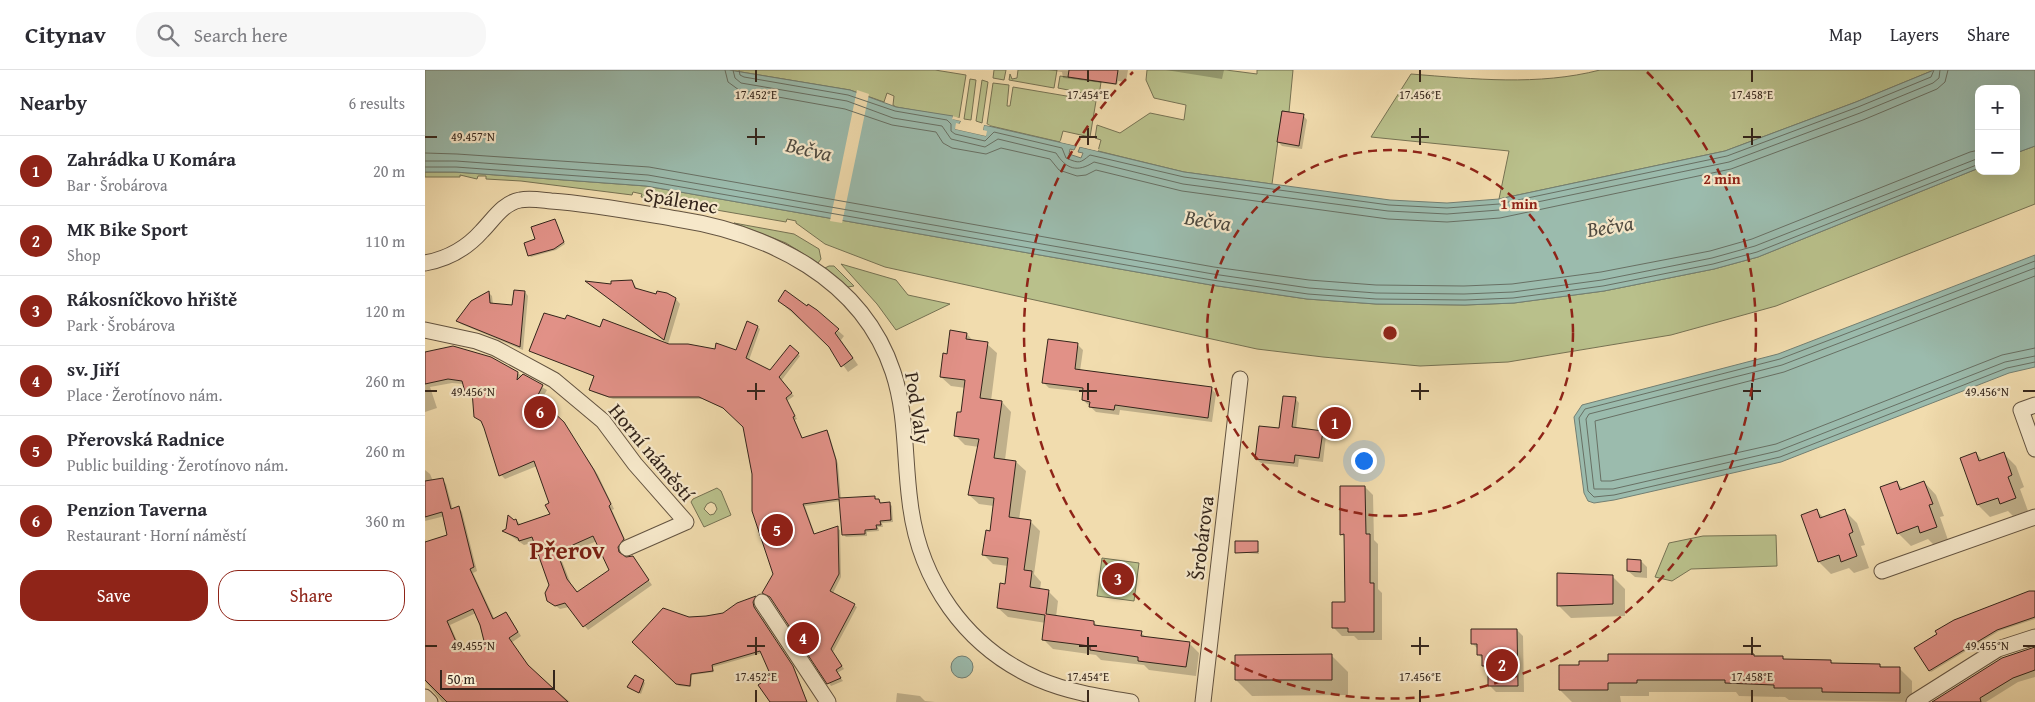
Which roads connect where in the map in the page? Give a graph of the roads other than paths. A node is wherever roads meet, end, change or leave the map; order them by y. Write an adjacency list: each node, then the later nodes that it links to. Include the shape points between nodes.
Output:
1 (425, 263): 2 (street, Spálenec, via 462,249 501,210 513,202 529,200 573,203 729,229 772,245)
2 (817, 271): 15 (street, Pod Valy, via 871,324 894,372 901,398 910,506 919,547 942,599 972,634 1035,678 1086,694)
3 (425, 330): 8 (street, Horní náměstí, via 495,348 553,380 603,421 635,464 686,522)
4 (1240, 379): 16 (street, Šrobárova)
5 (2028, 408): 6 (street)
6 (2035, 449)
7 (2035, 517): 9 (street)
8 (627, 548)
9 (1882, 571)
10 (762, 602): 14 (street)
11 (2035, 637): 17 (street, via 1998,649)
12 (425, 696): 13 (street)
13 (430, 702)
14 (828, 702)
15 (1131, 702)
16 (1203, 702)
17 (1914, 702)

